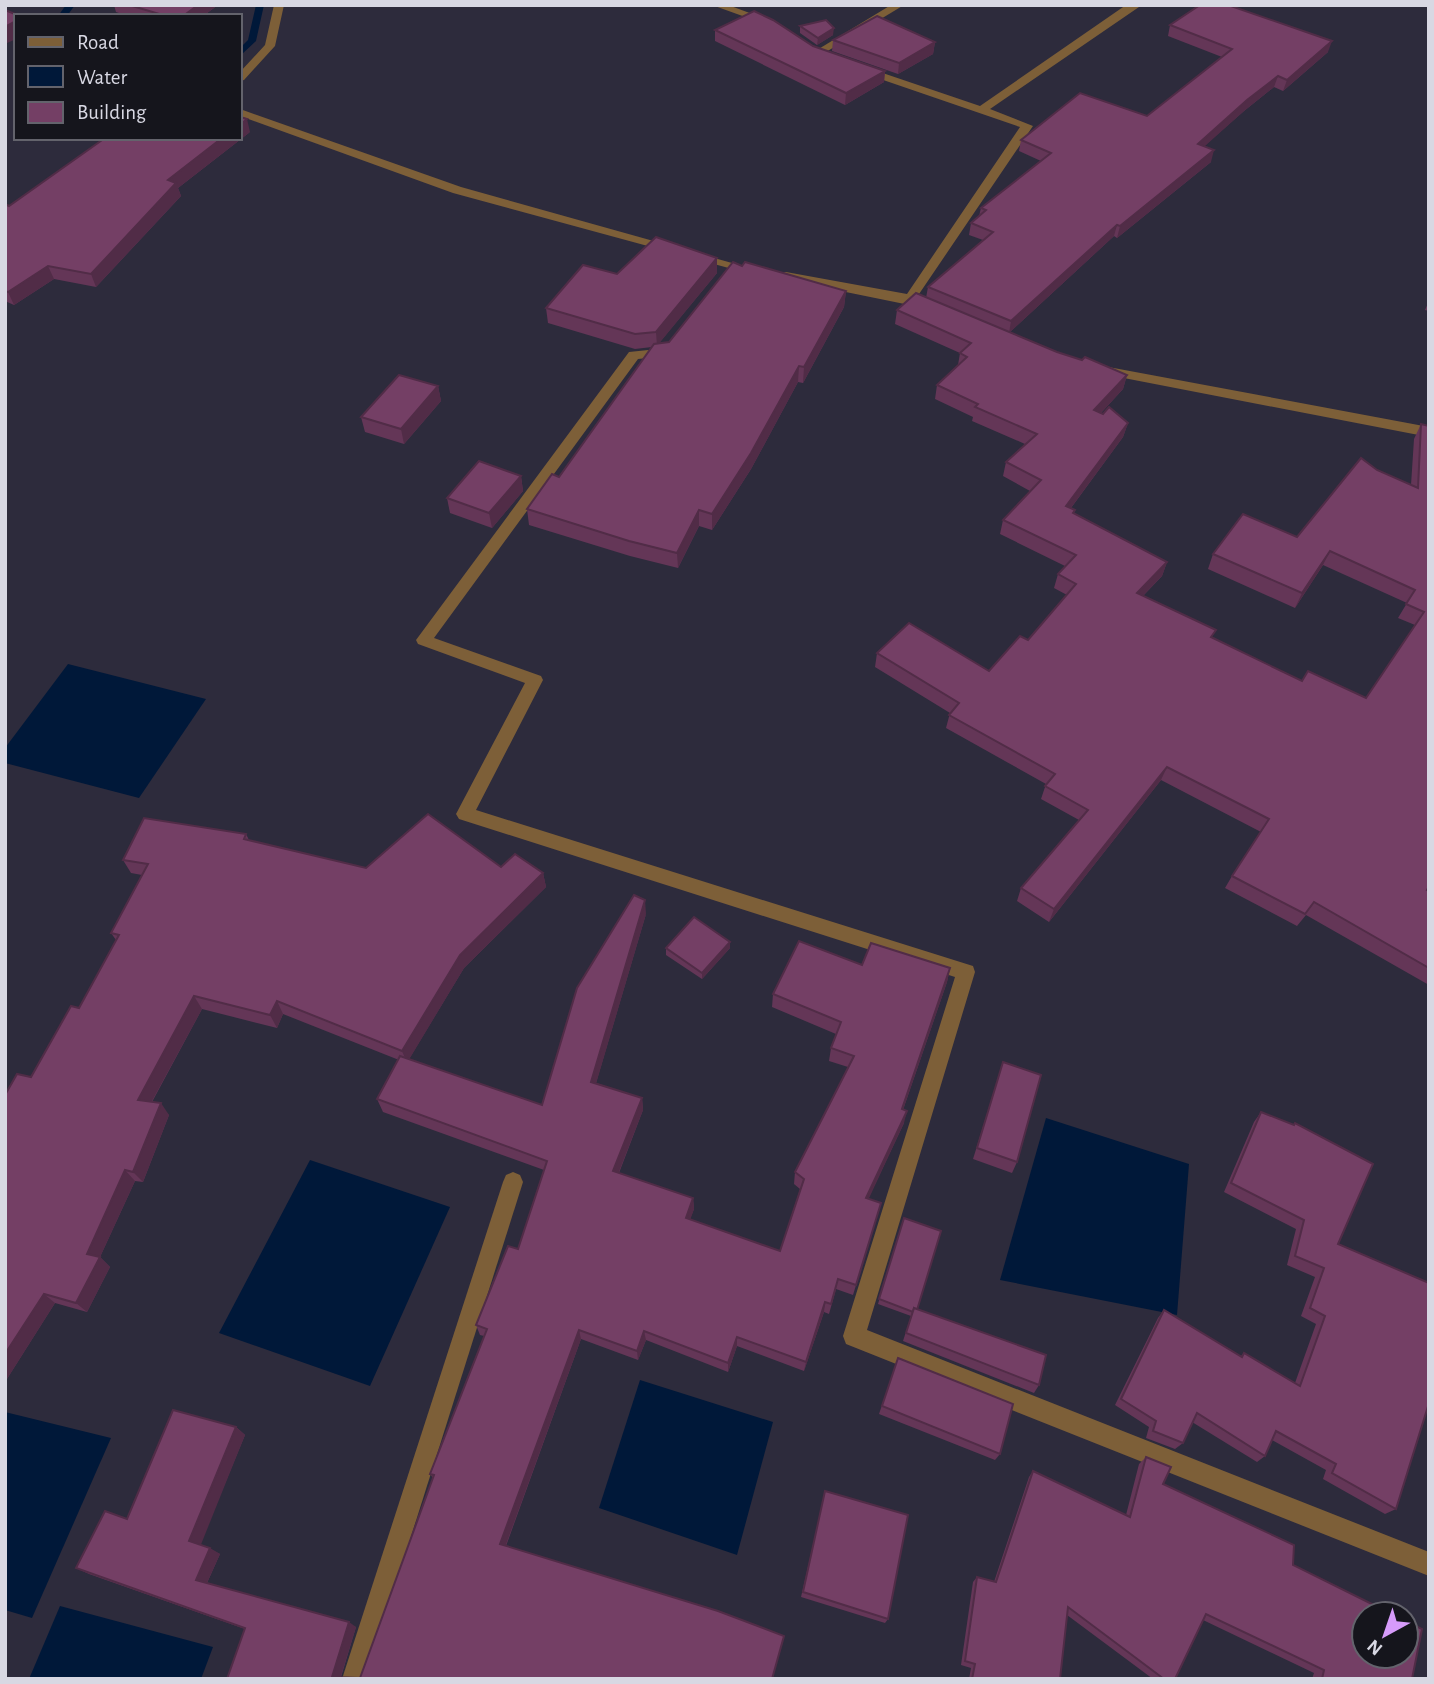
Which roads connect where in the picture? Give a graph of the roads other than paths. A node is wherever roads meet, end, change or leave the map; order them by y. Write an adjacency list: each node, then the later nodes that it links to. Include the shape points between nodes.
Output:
1 (279, 5): 10 (street, via 270,46)
2 (717, 5): 5 (street, via 771,22)
3 (899, 5): 7 (street)
4 (1131, 5): 11 (street, via 1134,7)
5 (782, 30)
6 (805, 46): 7 (street)
7 (817, 53): 8 (street)
8 (830, 58)
9 (855, 66): 11 (street)
10 (242, 76)
11 (981, 110): 17 (street, via 1027,126)
12 (242, 113): 13 (street, via 457,190)
13 (733, 266): 14 (street); 16 (street)
14 (760, 271)
15 (774, 274): 17 (street)
16 (718, 285)
17 (910, 299): 18 (street)
18 (946, 315)
19 (678, 334): 23 (street, via 662,353 634,355 424,640 535,680 466,814 966,972 854,1336)
20 (1095, 368): 21 (street)
21 (1429, 432)
22 (513, 1182): 24 (street)
23 (1429, 1564)
24 (354, 1679)

